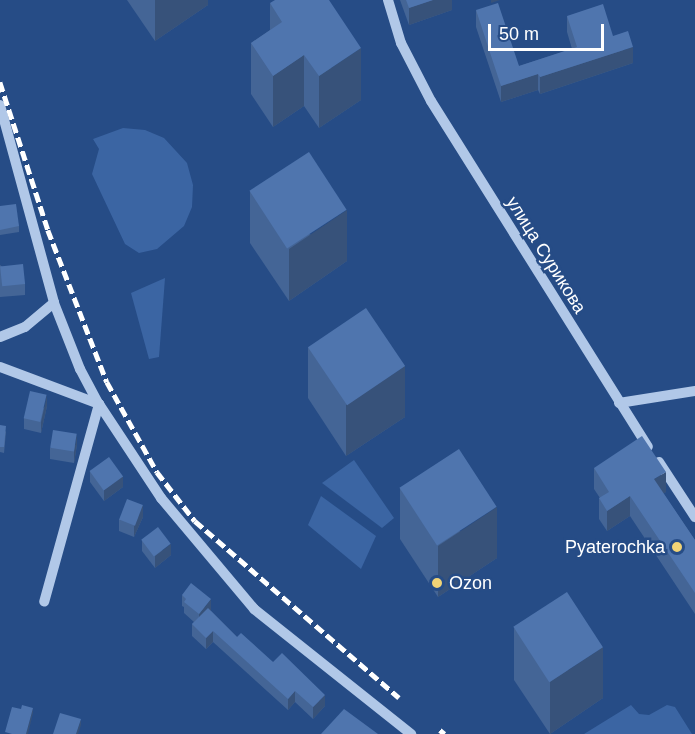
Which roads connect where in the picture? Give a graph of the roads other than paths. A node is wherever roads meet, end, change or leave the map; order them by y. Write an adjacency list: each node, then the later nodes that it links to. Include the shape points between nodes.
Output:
1 (388, 0): 7 (street, улица Сурикова, via 401,42 431,101)
2 (0, 105): 3 (street)
3 (54, 303): 4 (street, via 25,327); 8 (street, via 80,369)
4 (0, 337)
5 (0, 367): 8 (street)
6 (695, 391): 7 (street)
7 (619, 403): 9 (street, улица Сурикова)
8 (99, 404): 10 (street); 11 (street, via 161,498 254,609)
9 (695, 518)
10 (44, 602)
11 (411, 734)

